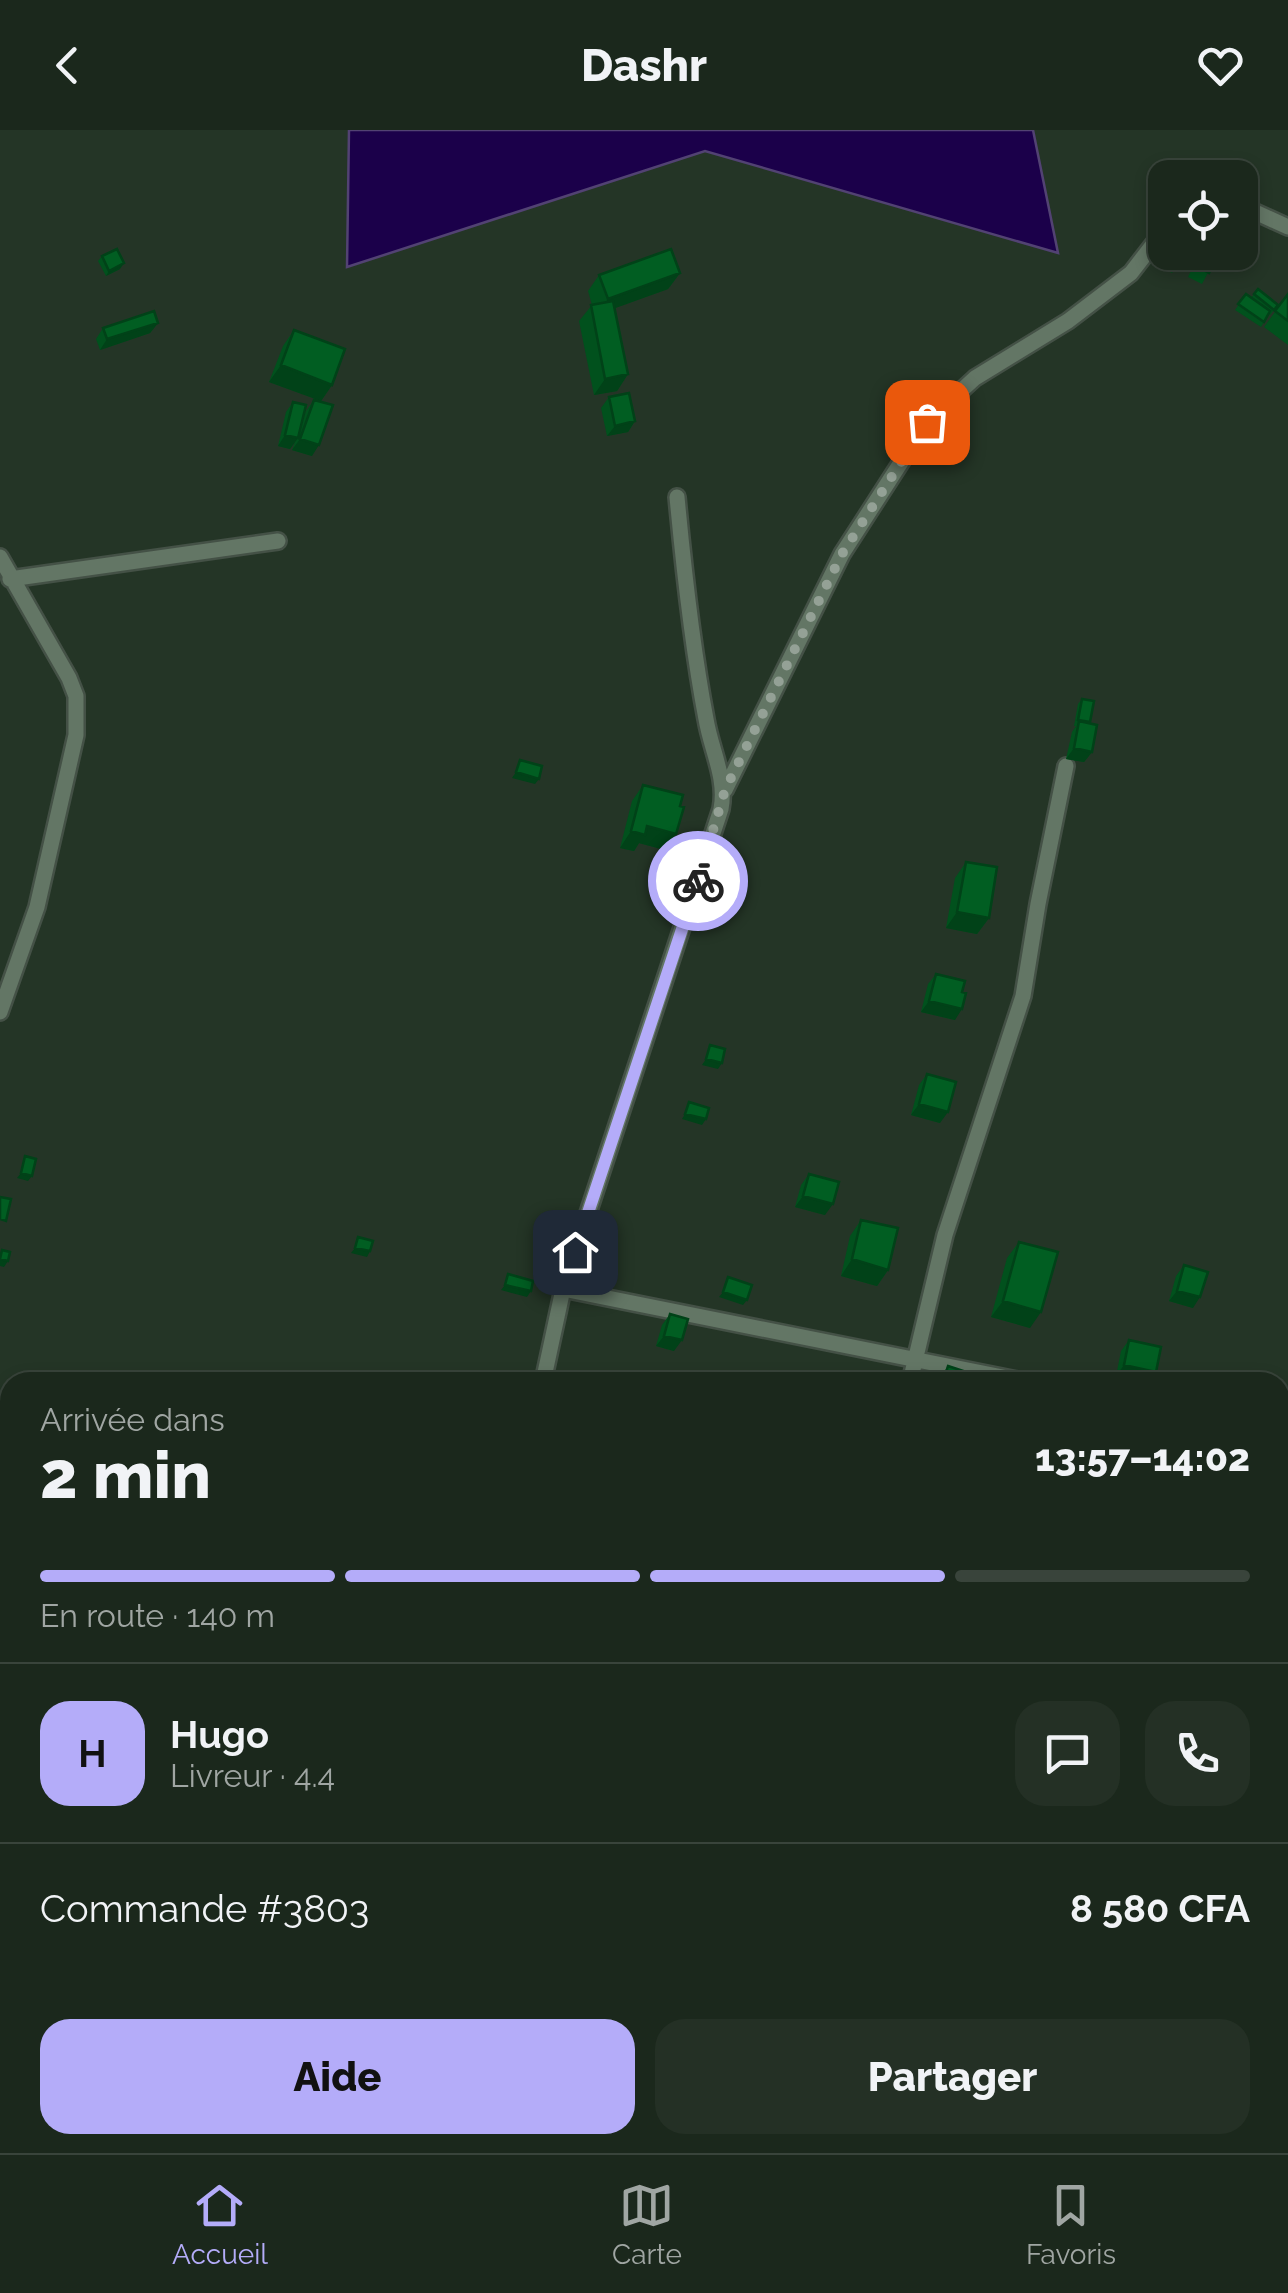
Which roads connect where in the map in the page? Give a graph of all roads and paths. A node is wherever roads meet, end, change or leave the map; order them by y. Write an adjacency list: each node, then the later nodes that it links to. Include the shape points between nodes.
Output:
1 (1258, 213): 2 (street)
2 (1288, 227)
3 (1148, 250): 9 (street, via 1130,273 975,378 927,422 842,554)
4 (676, 497): 9 (street, via 706,725)
5 (278, 541): 7 (street)
6 (0, 557): 7 (street)
7 (10, 579): 10 (street, via 69,678 76,735 37,908)
8 (1066, 766): 12 (street, via 1023,996 944,1235)
9 (725, 790): 11 (street)
10 (0, 1012)
11 (563, 1289): 12 (street); 13 (street)
12 (915, 1360): 14 (street); 15 (street)
13 (545, 1372)
14 (912, 1372)
15 (976, 1372)

